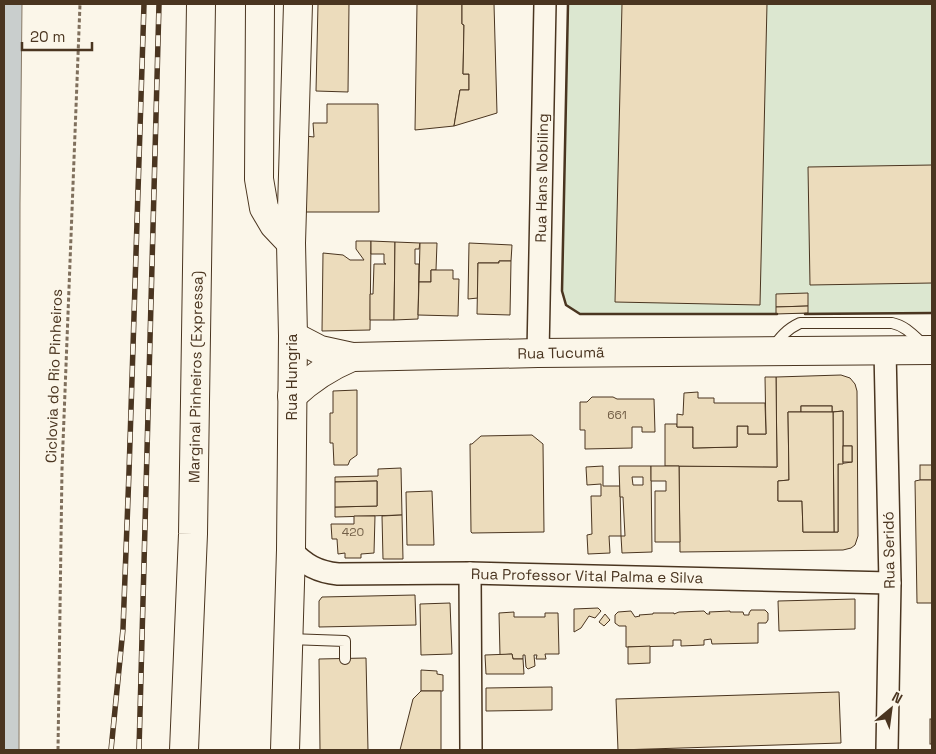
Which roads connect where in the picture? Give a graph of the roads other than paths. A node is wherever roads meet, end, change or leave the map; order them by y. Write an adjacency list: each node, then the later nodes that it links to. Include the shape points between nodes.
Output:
1 (202, 4): 18 (main road, Marginal Pinheiros (Expressa), via 193,534)
2 (260, 4): 5 (main road, via 259,180 264,208)
3 (298, 4): 5 (main road, Rua Hungria)
4 (545, 4): 10 (street, Rua Hans Nobiling)
5 (291, 243): 6 (main road, Rua Hungria)
6 (292, 336): 11 (main road, Rua Tucumã, via 320,350); 12 (main road, Rua Hungria)
7 (885, 350): 8 (main road, Rua Tucumã); 9 (main road, Rua Tucumã); 15 (street, Rua Seridó)
8 (930, 350): 9 (lane, Rua Tucumã, via 909,331 892,323 800,323 780,336)
9 (771, 351): 10 (main road, Rua Tucumã)
10 (538, 353): 11 (main road, Rua Tucumã)
11 (352, 357): 12 (main road, Rua Tucumã, via 320,373)
12 (292, 396): 13 (main road, Rua Hungria)
13 (290, 550): 14 (street, Rua Professor Vital Palma e Silva, via 312,568 338,574); 16 (main road, Rua Hungria)
14 (470, 573): 15 (street, Rua Professor Vital Palma e Silva); 20 (street)
15 (890, 583): 21 (street, Rua Seridó)
16 (288, 639): 17 (lane, via 345,641); 19 (main road, Rua Hungria)
17 (345, 659)
18 (184, 750)
19 (285, 750)
20 (471, 750)
21 (887, 750)

